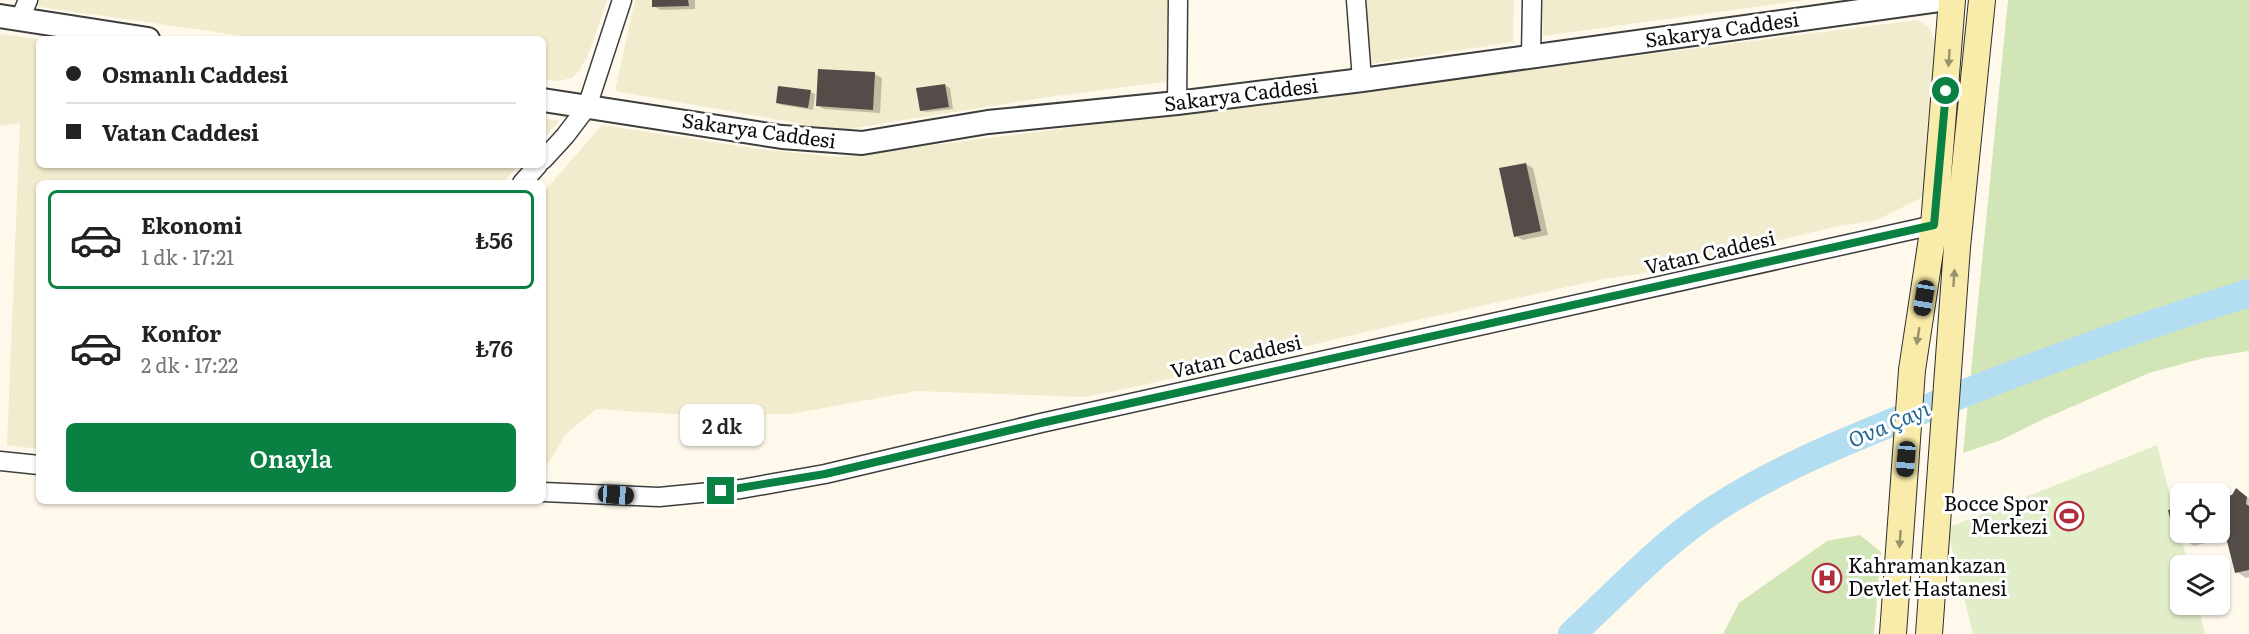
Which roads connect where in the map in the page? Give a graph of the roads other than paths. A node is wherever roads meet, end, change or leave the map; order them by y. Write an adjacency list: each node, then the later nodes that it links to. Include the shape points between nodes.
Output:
1 (622, 0): 14 (street)
2 (1178, 0): 13 (street)
3 (1356, 0): 11 (street)
4 (1532, 0): 10 (street)
5 (1939, 0): 10 (street, Sakarya Caddesi)
6 (1953, 0): 18 (main road, one-way to 18)
7 (1982, 0): 23 (main road, one-way to 7, via 1957,247)
8 (16, 12): 9 (street)
9 (133, 36)
10 (1531, 56): 11 (street, Sakarya Caddesi)
11 (1362, 80): 13 (street, Sakarya Caddesi)
12 (546, 100): 14 (street, Sakarya Caddesi)
13 (1177, 103): 14 (street, Sakarya Caddesi, via 988,122 862,143 782,137)
14 (587, 106): 15 (street)
15 (546, 157)
16 (535, 168): 17 (street)
17 (525, 180)
18 (1934, 225): 21 (street, Vatan Caddesi, via 825,474 741,489 659,497); 22 (main road, one-way to 22, via 1912,370)
19 (0, 461): 20 (street)
20 (36, 465)
21 (546, 492)
22 (1893, 634)
23 (1929, 634)

